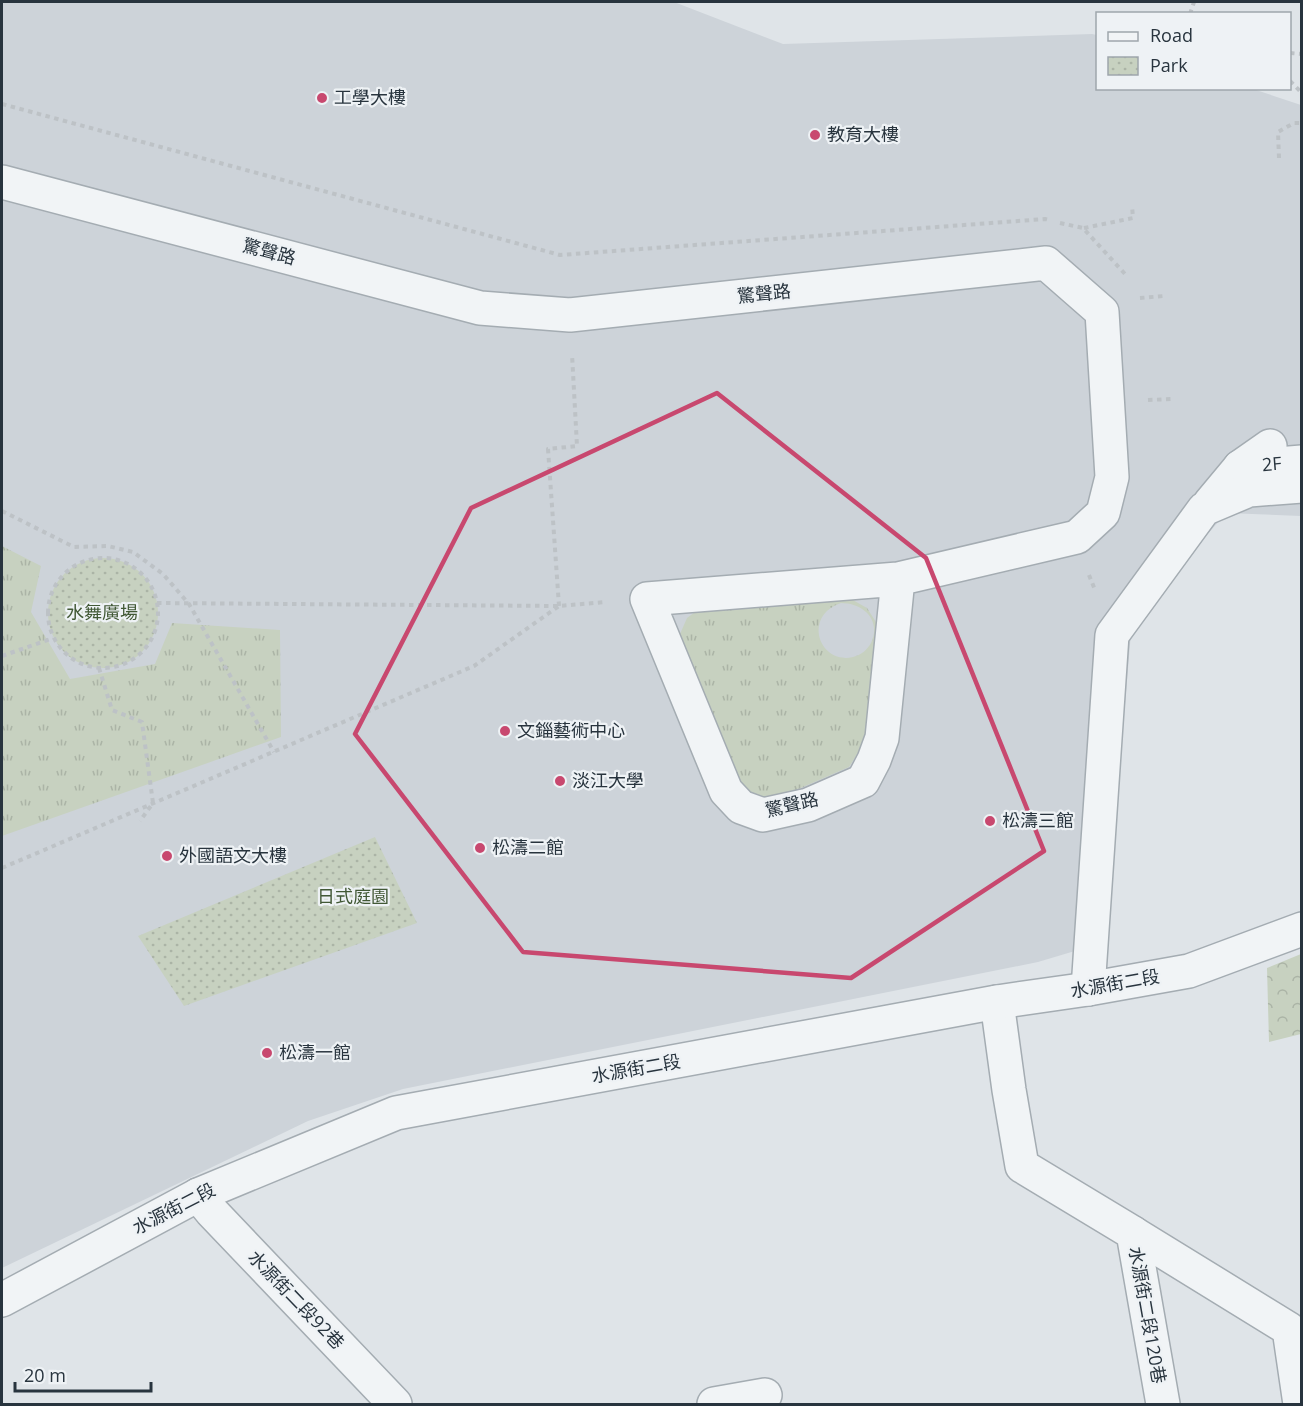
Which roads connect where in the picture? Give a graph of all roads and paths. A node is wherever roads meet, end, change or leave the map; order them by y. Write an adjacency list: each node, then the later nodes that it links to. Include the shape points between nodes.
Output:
1 (1291, 82): 2 (path)
2 (1302, 93)
3 (1302, 123): 4 (path, via 1278,132)
4 (1279, 158)
5 (2, 182): 10 (street, 驚聲路, via 480,308)
6 (1132, 206): 7 (path, via 1133,218)
7 (1083, 228)
8 (1164, 296): 9 (path)
9 (1140, 298)
10 (570, 315): 19 (street, 驚聲路, via 1046,263 1102,312 1112,477 1103,513 1077,537); 23 (path, via 577,446 548,449)
11 (1172, 399): 12 (path)
12 (1141, 400)
13 (1270, 446): 15 (street)
14 (1302, 462): 15 (street, 2F)
15 (1240, 467): 17 (street)
16 (1302, 486): 17 (street, via 1249,490)
17 (1204, 508): 32 (street, via 1112,635)
18 (2, 512): 22 (path, via 74,547 108,546 133,552 163,574)
19 (898, 579): 20 (street, 驚聲路); 20 (street, 驚聲路, via 882,738 863,781 808,805 763,815 741,807 726,791)
20 (647, 599): 23 (path)
21 (157, 603): 22 (path); 24 (path, via 151,586 124,562 88,560 72,567 50,595 47,612); 26 (path, via 152,640 140,654 124,664)
22 (189, 604): 23 (path); 27 (path)
23 (559, 606): 27 (path, via 474,666)
24 (52, 638): 25 (path); 26 (path, via 71,658)
25 (2, 656)
26 (99, 668): 28 (path, via 112,710 142,722)
27 (274, 752): 28 (path)
28 (153, 803): 29 (path); 30 (path)
29 (140, 821)
30 (2, 868)
31 (1302, 929): 32 (street, 水源街二段, via 1189,971)
32 (1088, 989): 33 (street, 水源街二段)
33 (997, 1002): 34 (street, 水源街二段, via 396,1113); 35 (street, 水源街二段120巷, via 1023,1166)
34 (198, 1195): 36 (street, 水源街二段); 38 (street, 水源街二段92巷)
35 (1133, 1233): 40 (street, 水源街二段120巷); 41 (street, via 1289,1329)
36 (2, 1300)
37 (765, 1395): 39 (street)
38 (395, 1404)
39 (714, 1404)
40 (1163, 1404)
41 (1300, 1404)

